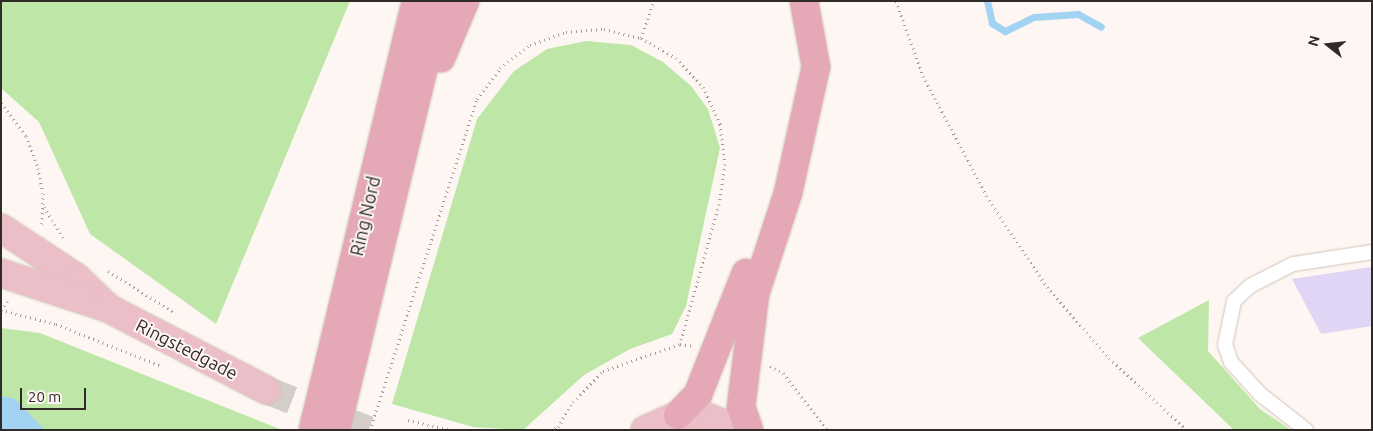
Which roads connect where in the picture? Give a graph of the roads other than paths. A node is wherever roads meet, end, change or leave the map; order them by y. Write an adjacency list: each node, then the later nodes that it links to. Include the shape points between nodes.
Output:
1 (399, 1): 11 (highway, via 375,102)
2 (416, 1): 11 (highway, Ring Nord)
3 (440, 1): 14 (highway)
4 (465, 1): 14 (highway, via 448,36)
5 (786, 1): 13 (highway, via 801,66 774,189 698,394)
6 (804, 1): 18 (highway, via 816,67 788,193 755,294 741,407)
7 (1, 228): 10 (main road, Ringstedgade, via 77,278)
8 (1372, 252): 19 (lane, via 1293,264 1250,286 1234,301 1225,345 1231,362 1260,394)
9 (12, 276): 10 (main road, Ringstedgade)
10 (108, 308): 12 (main road, Ringstedgade)
11 (341, 316): 15 (highway, Ring Nord)
12 (266, 390)
13 (678, 415): 16 (main road); 17 (main road, via 719,419)
14 (339, 419)
15 (313, 430)
16 (644, 430)
17 (740, 430)
18 (749, 430)
19 (1306, 430)

